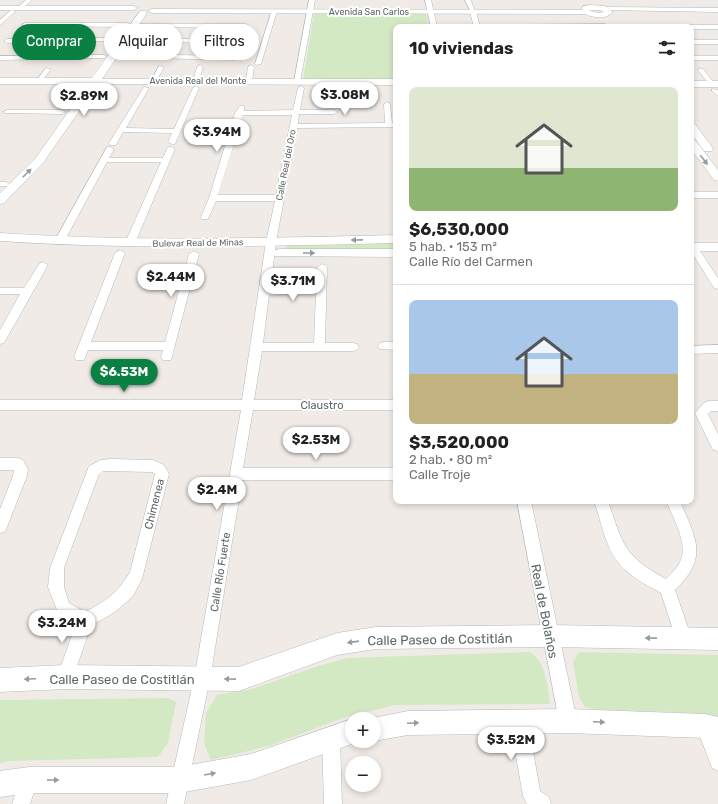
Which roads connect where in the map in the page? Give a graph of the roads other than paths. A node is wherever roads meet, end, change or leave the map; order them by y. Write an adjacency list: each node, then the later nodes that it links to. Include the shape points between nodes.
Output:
1 (29, 0): 9 (street)
2 (312, 0): 10 (street, Calle Real del Oro)
3 (428, 0): 11 (street)
4 (468, 0): 14 (street)
5 (585, 0): 12 (street)
6 (0, 8): 9 (street, Avenida San Carlos)
7 (272, 8): 8 (street, Avenida San Carlos); 10 (street, Avenida San Carlos); 33 (street)
8 (144, 9): 9 (street, Avenida San Carlos); 17 (street)
9 (17, 10): 13 (street, Avenida San Carlos); 16 (street)
10 (310, 10): 11 (street, Avenida San Carlos); 47 (street, Calle Real del Oro)
11 (430, 10): 14 (street, Avenida San Carlos); 18 (street)
12 (597, 10): 14 (street, Avenida San Carlos); 15 (street, Avenida San Carlos); 20 (street); 21 (street)
13 (0, 11)
14 (472, 11): 19 (street)
15 (718, 11)
16 (0, 23)
17 (133, 24)
18 (433, 24)
19 (476, 24)
20 (604, 24)
21 (613, 24)
22 (694, 27): 23 (street)
23 (718, 27)
24 (7, 40): 25 (street)
25 (104, 40)
26 (694, 42): 27 (street)
27 (718, 42)
28 (104, 56): 29 (street)
29 (0, 58)
30 (694, 58): 31 (street)
31 (718, 58)
32 (106, 60): 44 (street)
33 (258, 64)
34 (161, 67): 41 (street)
35 (200, 67): 46 (street)
36 (251, 68): 42 (street)
37 (48, 69): 40 (street)
38 (700, 70): 50 (street)
39 (0, 81): 40 (street, Avenida Real del Monte)
40 (39, 81): 44 (street, Avenida Real del Monte)
41 (154, 81): 44 (street, Avenida Real del Monte); 46 (street, Avenida Real del Monte)
42 (249, 81): 46 (street, Avenida Real del Monte); 47 (street, Avenida Real del Monte)
43 (393, 82): 47 (street, Avenida Real del Monte)
44 (88, 84): 48 (street, Avenida Real del Monte); 49 (street, Avenida Real del Monte); 56 (street); 73 (street, one-way to 44, via 39,161)
45 (694, 84): 50 (street)
46 (196, 85): 47 (street, Avenida Real del Monte); 49 (street, Avenida Real del Monte); 61 (street)
47 (299, 85): 51 (street, Avenida Real del Monte); 57 (street, Calle Real del Oro)
48 (0, 87)
49 (146, 88): 60 (street)
50 (716, 88): 52 (street)
51 (393, 89)
52 (694, 90)
53 (335, 104): 57 (street, via 334,116)
54 (387, 104): 58 (street)
55 (7, 112): 56 (street)
56 (62, 112): 68 (street, via 29,158)
57 (296, 112): 59 (street, Calle Real del Oro); 71 (street, via 240,110)
58 (392, 125): 59 (street)
59 (294, 126): 72 (street, Calle Real del Oro)
60 (121, 130): 61 (street); 64 (street)
61 (177, 130): 65 (street)
62 (694, 130): 66 (street)
63 (694, 146): 67 (street, one-way to 67)
64 (104, 160): 65 (street); 78 (street)
65 (165, 160): 80 (street)
66 (718, 162)
67 (718, 178)
68 (2, 186)
69 (694, 195): 70 (street)
70 (718, 195)
71 (213, 198): 72 (street); 74 (street)
72 (280, 198): 85 (street, Calle Real del Oro)
73 (0, 200)
74 (205, 217)
75 (0, 237): 78 (street, Bulevar Real de Minas)
76 (718, 237): 79 (street)
77 (393, 239): 85 (street, Bulevar Real de Minas, one-way to 85)
78 (59, 242): 80 (street, Bulevar Real de Minas)
79 (694, 243)
80 (130, 244): 85 (street, Bulevar Real de Minas)
81 (694, 244): 84 (street)
82 (0, 247): 86 (street, Bulevar Real de Minas)
83 (694, 247): 91 (street)
84 (718, 247)
85 (271, 248): 87 (street, Bulevar Real de Minas, one-way to 87); 88 (street, Bulevar Real de Minas); 95 (street, Calle Real del Oro)
86 (120, 253): 88 (street, Bulevar Real de Minas); 97 (street)
87 (393, 253)
88 (194, 254): 97 (street, via 169,352)
89 (43, 265): 94 (street)
90 (322, 267): 92 (street)
91 (718, 286)
92 (321, 290): 95 (street); 98 (street)
93 (0, 291): 94 (street)
94 (27, 291): 96 (street)
95 (264, 292): 101 (street, Calle Río Fuerte)
96 (0, 340)
97 (85, 346): 105 (street)
98 (318, 346): 101 (street); 102 (street)
99 (384, 346): 100 (street)
100 (393, 346)
101 (257, 347): 107 (street, Calle Río Fuerte)
102 (353, 347)
103 (718, 349): 104 (street)
104 (694, 350)
105 (80, 357)
106 (0, 405): 107 (street, Claustro)
107 (248, 405): 108 (street, Claustro); 112 (street, Calle Río Fuerte)
108 (393, 405)
109 (718, 406): 110 (street, via 708,406 701,412)
110 (718, 446)
111 (0, 464): 117 (street, via 18,464 21,469)
112 (236, 474): 113 (street); 124 (street, Calle Río Fuerte)
113 (393, 474)
114 (525, 504): 120 (street, Real de Bolaños)
115 (602, 504): 118 (street, via 623,558 642,574)
116 (674, 504): 118 (street, via 690,545 689,561 680,576)
117 (0, 527)
118 (667, 588): 121 (street)
119 (85, 621): 119 (street, Chimenea, via 63,608 56,587 57,568 94,470 110,465 153,466 162,474 137,574 128,590 110,607); 123 (street)
120 (550, 636): 121 (street, Calle Paseo de Costitlán, one-way to 120); 124 (street, Calle Paseo de Costitlán, one-way to 124, via 376,638 337,644 239,679); 127 (street, Real de Bolaños)
121 (684, 639): 122 (street, Calle Paseo de Costitlán)
122 (718, 639)
123 (65, 677): 124 (street, Calle Paseo de Costitlán); 125 (street, Calle Paseo de Costitlán, one-way to 125)
124 (202, 679): 134 (street, Calle Río Fuerte)
125 (0, 680)
126 (520, 722): 127 (street); 129 (street, one-way to 126, via 408,723); 135 (street)
127 (568, 722): 128 (street, one-way to 128)
128 (712, 727): 131 (street)
129 (381, 728)
130 (341, 735): 134 (street, one-way to 130); 137 (street)
131 (718, 762)
132 (29, 780): 133 (street); 134 (street, one-way to 134); 136 (street)
133 (0, 784)
134 (177, 792)
135 (533, 801)
136 (21, 804)
137 (333, 804)

